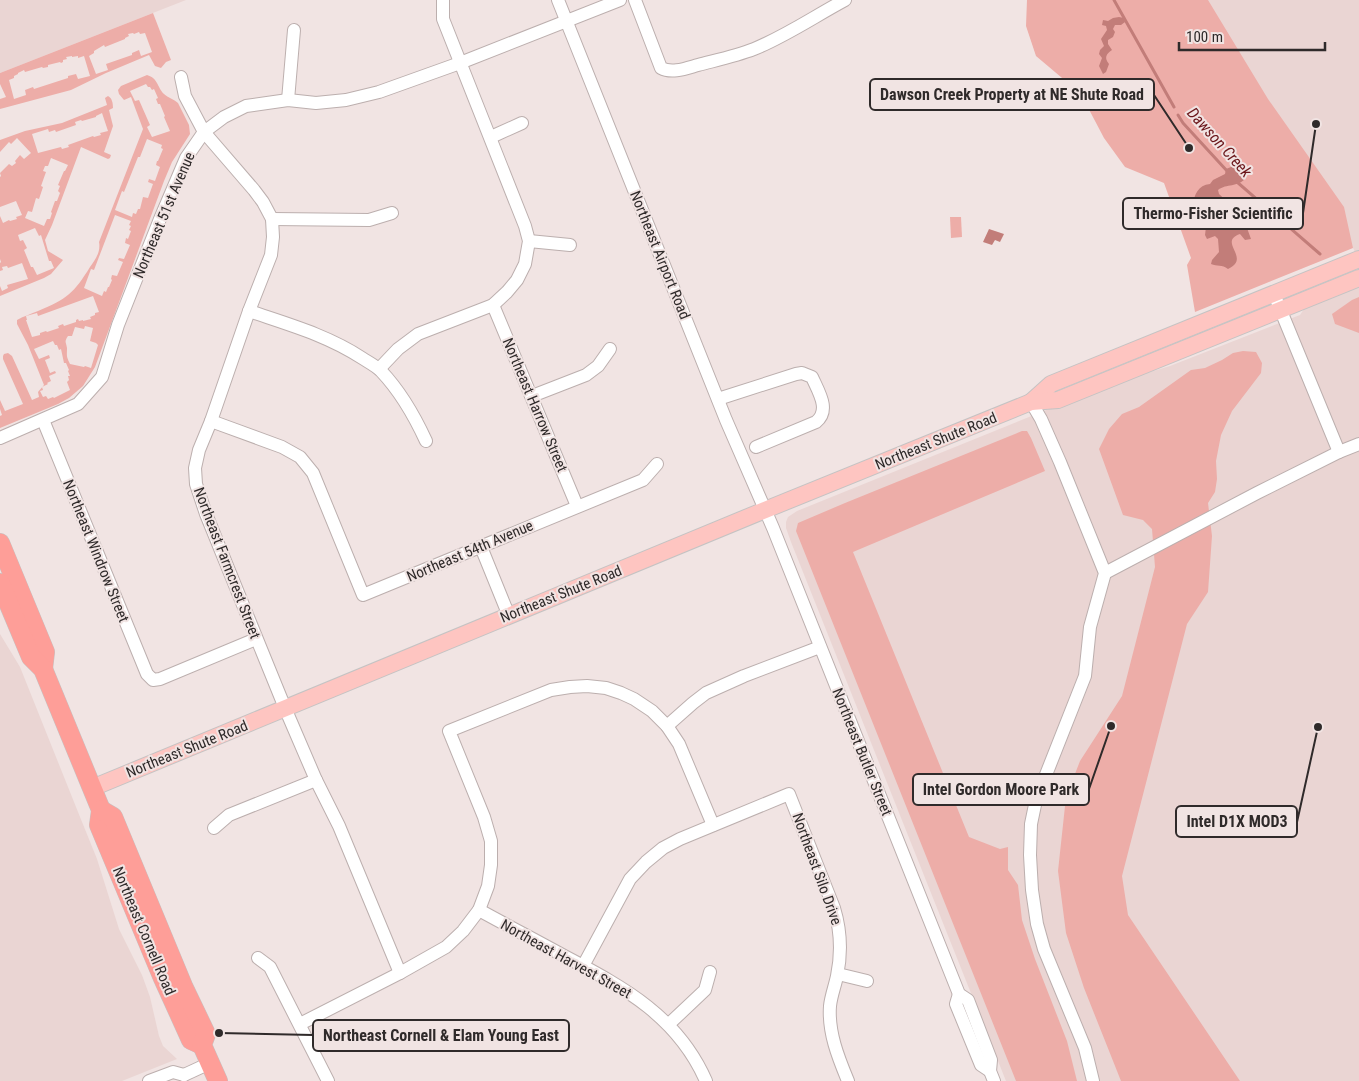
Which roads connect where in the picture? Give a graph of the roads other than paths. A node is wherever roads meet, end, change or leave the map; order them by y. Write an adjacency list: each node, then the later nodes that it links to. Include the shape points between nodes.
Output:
1 (443, 0): 8 (street, via 443,19)
2 (558, 0): 6 (street, Northeast Airport Road)
3 (620, 0): 6 (street, Northeast 51st Avenue)
4 (634, 0): 5 (street, via 661,68 666,71 753,50)
5 (845, 0)
6 (566, 21): 8 (street, Northeast 51st Avenue); 27 (street, Northeast Airport Road)
7 (294, 30): 10 (street)
8 (460, 62): 10 (street, Northeast 51st Avenue, via 389,89 354,98 316,102); 13 (street)
9 (180, 77): 12 (street, Northeast Farmcrest Street, via 185,96)
10 (288, 100): 12 (street, Northeast 51st Avenue, via 246,106)
11 (522, 123): 13 (street)
12 (204, 132): 15 (street, Northeast Farmcrest Street, via 254,190); 29 (street, Northeast 51st Avenue, via 186,158 160,219 118,325 102,377 78,404)
13 (491, 138): 16 (street)
14 (392, 213): 15 (street, via 369,220)
15 (272, 219): 23 (street, Northeast Farmcrest Street, via 271,255)
16 (529, 241): 17 (street); 21 (street, via 525,264 517,280)
17 (570, 245)
18 (1359, 259): 20 (main road, Northeast Shute Road)
19 (1359, 278): 22 (main road, Northeast Shute Road)
20 (1274, 294): 22 (street); 28 (main road, Northeast Shute Road, via 1051,384)
21 (493, 305): 25 (street, via 418,334 398,349); 26 (street, Northeast Harrow Street)
22 (1280, 310): 28 (main road, Northeast Shute Road, via 1058,400); 35 (street)
23 (249, 311): 25 (street, via 327,338); 30 (street, Northeast Farmcrest Street)
24 (610, 349): 26 (street, via 598,366 586,375)
25 (379, 370): 32 (street, via 404,399)
26 (532, 396): 37 (street, Northeast Harrow Street)
27 (718, 400): 34 (street, via 796,374 812,377 822,400 821,418); 38 (street, Northeast Airport Road)
28 (1031, 402): 38 (main road, Northeast Shute Road); 41 (street, via 1042,419)
29 (43, 420): 31 (street, Northeast 51st Avenue); 44 (street, Northeast Windrow Street, via 147,674 153,680 160,679)
30 (210, 421): 40 (street, Northeast 54th Avenue, via 282,447 300,457 313,473 364,595); 44 (street, Northeast Farmcrest Street, via 195,468 196,484)
31 (0, 438)
32 (426, 441)
33 (1359, 444): 35 (street)
34 (756, 447)
35 (1339, 452): 41 (street)
36 (657, 464): 37 (street, Northeast 54th Avenue, via 643,480)
37 (577, 506): 40 (street, Northeast 54th Avenue)
38 (765, 510): 43 (main road, Northeast Shute Road); 45 (street, Northeast Butler Street)
39 (0, 544): 46 (highway, Northeast Cornell Road, via 45,652)
40 (481, 547): 43 (street)
41 (1105, 573): 70 (street, via 1090,627 1085,676 1036,800 1030,855 1037,924 1085,1048)
42 (0, 583): 46 (highway, Northeast Cornell Road, via 30,657)
43 (509, 616): 47 (main road, Northeast Shute Road)
44 (256, 639): 47 (street, Northeast Farmcrest Street)
45 (820, 647): 48 (street, via 706,694); 63 (street, Northeast Butler Street, via 959,994 956,1004 980,1065)
46 (44, 669): 50 (highway, Northeast Cornell Road)
47 (285, 708): 49 (street, Northeast Farmcrest Street); 50 (main road, Northeast Shute Road)
48 (667, 726): 51 (street, via 680,744); 53 (street, via 634,699 606,688 588,686 551,690 450,732 491,841 488,886)
49 (316, 780): 52 (street, via 229,815); 57 (street, Northeast Farmcrest Street, via 339,826)
50 (92, 788): 62 (highway, Northeast Cornell Road, via 101,810 113,817 206,1034 202,1045)
51 (712, 826): 55 (street, via 663,848 630,879); 58 (street, Northeast Silo Drive, via 789,794 839,924)
52 (214, 828)
53 (479, 910): 55 (street, Northeast Harvest Street); 57 (street, via 446,947)
54 (258, 958): 60 (street, via 270,968)
55 (583, 966): 61 (street, Northeast Harvest Street, via 619,985)
56 (710, 972): 61 (street, via 705,990)
57 (400, 973): 60 (street)
58 (838, 974): 59 (street); 69 (street, Northeast Silo Drive, via 830,1006 830,1027)
59 (867, 982)
60 (300, 1024): 67 (street)
61 (669, 1024): 68 (street, Northeast Harvest Street, via 691,1052)
62 (210, 1063): 64 (street); 66 (highway, Northeast Cornell Road)
63 (992, 1076)
64 (183, 1078): 65 (street, via 173,1072)
65 (149, 1081)
66 (218, 1081)
67 (328, 1081)
68 (706, 1081)
69 (848, 1081)
70 (1093, 1081)

